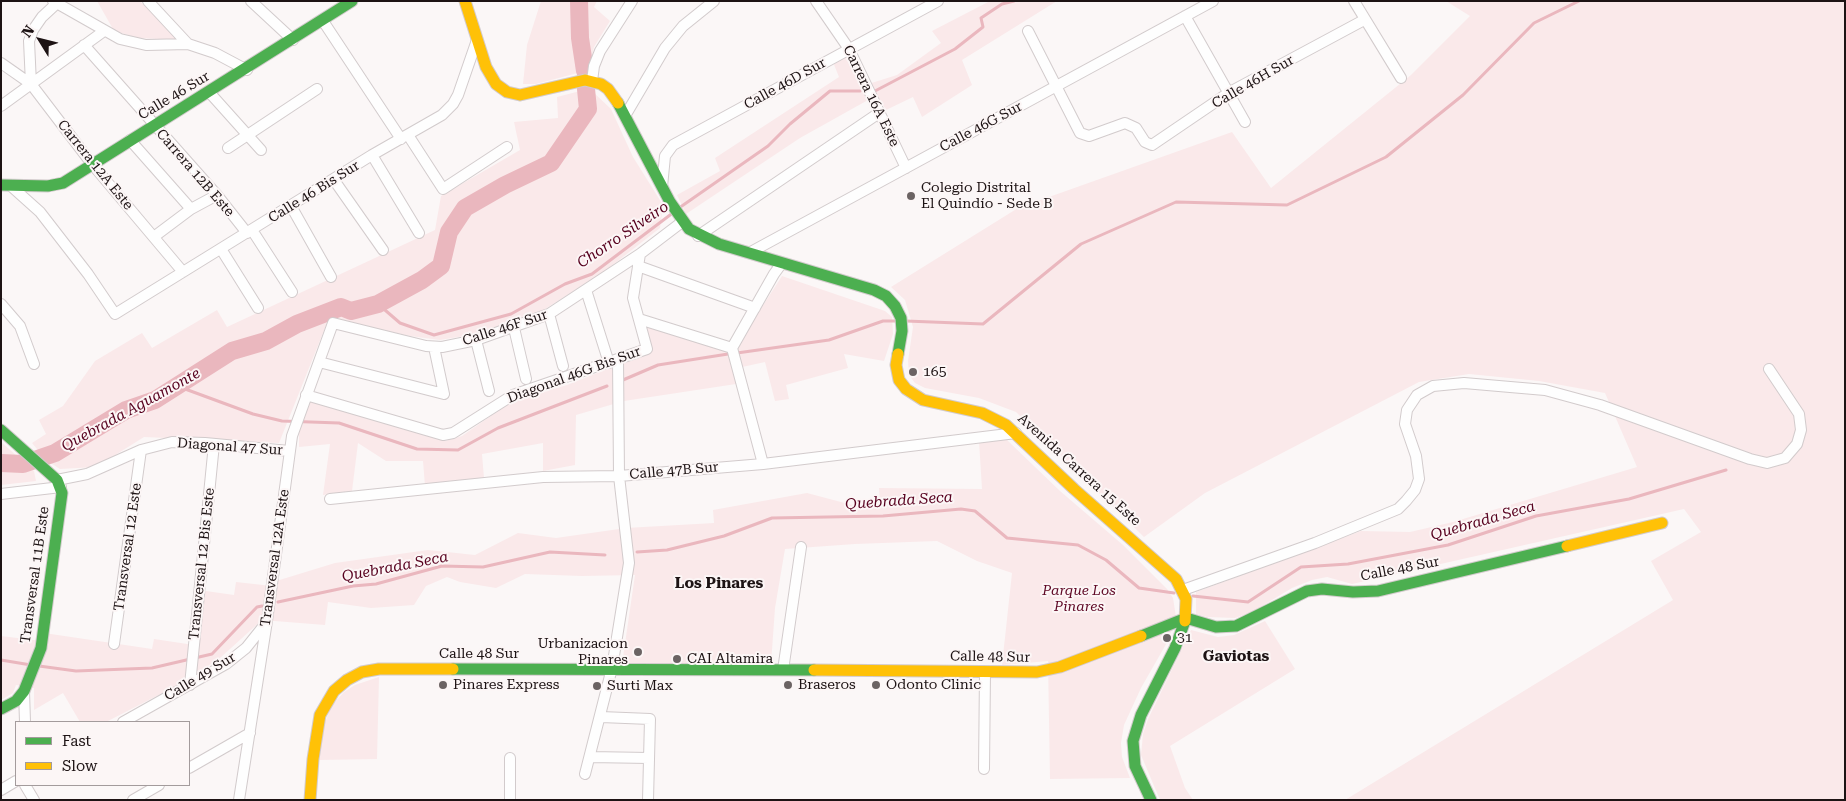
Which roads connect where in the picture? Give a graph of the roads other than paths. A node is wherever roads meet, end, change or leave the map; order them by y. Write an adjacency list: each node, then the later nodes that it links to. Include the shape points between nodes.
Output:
1 (148, 1): 19 (street)
2 (251, 1): 17 (street)
3 (352, 1): 14 (street, Calle 46 Sur)
4 (465, 1): 18 (street)
5 (632, 1): 25 (street, via 600,51)
6 (714, 1): 33 (street, via 683,26 665,48)
7 (816, 1): 21 (street, Carrera 16A Este)
8 (938, 1): 21 (street, Calle 46D Sur)
9 (1213, 1): 12 (street, Calle 46G Sur)
10 (1354, 1): 13 (street)
11 (54, 3): 15 (street); 26 (street, via 33,30 29,41)
12 (1185, 16): 27 (street, Calle 46G Sur); 30 (street)
13 (1364, 20): 24 (street); 30 (street, Calle 46H Sur)
14 (322, 21): 17 (street, Calle 46 Sur); 37 (street)
15 (104, 31): 19 (street, via 137,44); 20 (street)
16 (1028, 31): 27 (street)
17 (293, 40): 23 (street, Calle 46 Sur)
18 (476, 40): 25 (street, via 492,79 502,89 514,94 527,94 579,80); 37 (street, Calle 46 Bis Sur, via 453,104 442,115)
19 (188, 44): 23 (street, via 215,53)
20 (84, 45): 26 (street); 35 (street, Carrera 12B Este)
21 (850, 49): 32 (street, Carrera 16A Este); 47 (street, Calle 46D Sur, via 673,145 665,156)
22 (1, 63): 26 (street, Carrera 12A Este)
23 (246, 70): 29 (street, Calle 46 Sur)
24 (1401, 78)
25 (592, 81): 33 (street, Avenida Carrera 15 Este, via 608,89)
26 (31, 84): 31 (street); 43 (street, Carrera 12A Este)
27 (1057, 86): 30 (street, Calle 46H Sur, via 1076,128 1084,136 1125,123 1136,128 1145,142 1152,145); 44 (street, Calle 46G Sur)
28 (316, 89): 36 (street)
29 (209, 92): 35 (street, Calle 46 Sur); 36 (street)
30 (1230, 92): 34 (street)
31 (1, 106)
32 (879, 113): 44 (street, Carrera 16A Este); 55 (street)
33 (625, 116): 47 (street, Avenida Carrera 15 Este)
34 (1245, 122)
35 (154, 126): 38 (street, Calle 46 Sur); 48 (street, Carrera 12B Este)
36 (248, 135): 40 (street); 41 (street)
37 (404, 137): 39 (street, via 443,189); 42 (street, Calle 46 Bis Sur)
38 (130, 140): 43 (street, Calle 46 Sur); 50 (street)
39 (508, 147)
40 (228, 148)
41 (261, 150)
42 (372, 155): 45 (street, Calle 46 Bis Sur); 53 (street)
43 (92, 164): 46 (street, Calle 46 Sur, via 59,185); 54 (street, Carrera 12A Este)
44 (906, 168): 58 (street, Calle 46G Sur)
45 (334, 180): 49 (street, Calle 46 Bis Sur); 57 (street)
46 (6, 185): 62 (street, Calle 46 Bis Sur, via 40,212 114,314)
47 (662, 188): 51 (street, Avenida Carrera 15 Este)
48 (217, 196): 50 (street); 52 (street, Carrera 12B Este)
49 (291, 206): 52 (street, Calle 46 Bis Sur); 63 (street)
50 (191, 209): 54 (street)
51 (680, 219): 55 (street, Avenida Carrera 15 Este); 59 (street, Calle 46F Sur)
52 (249, 232): 56 (street, Calle 46 Bis Sur); 65 (street, Carrera 12B Este)
53 (419, 233)
54 (155, 236): 62 (street, Carrera 12A Este)
55 (698, 236): 58 (street, Avenida Carrera 15 Este)
56 (221, 249): 62 (street, Calle 46 Bis Sur); 67 (street)
57 (384, 250)
58 (748, 253): 60 (street, Avenida Carrera 15 Este)
59 (640, 254): 61 (street); 64 (street, Calle 46F Sur)
60 (782, 263): 68 (street); 85 (street, Avenida Carrera 15 Este, via 881,292 891,300 901,321 896,365 899,380 906,390 923,400 990,416)
61 (638, 266): 68 (street); 70 (street, via 633,298)
62 (184, 272)
63 (331, 277)
64 (586, 290): 69 (street, Calle 46F Sur); 76 (street)
65 (292, 292)
66 (1, 304): 78 (street, via 20,326)
67 (258, 308)
68 (755, 308): 75 (street)
69 (549, 314): 72 (street, Calle 46F Sur); 79 (street)
70 (639, 319): 75 (street); 76 (street, Diagonal 46G Bis Sur, via 647,349)
71 (333, 323): 74 (street, Calle 46F Sur); 77 (street, Transversal 12A Este)
72 (514, 328): 73 (street, Calle 46F Sur); 81 (street)
73 (476, 340): 74 (street, Calle 46F Sur); 82 (street)
74 (434, 347): 77 (street, via 444,394)
75 (732, 348): 89 (street)
76 (613, 361): 83 (street, Diagonal 46G Bis Sur, via 513,395 453,433 443,434); 90 (street)
77 (318, 362): 83 (street, Transversal 12A Este)
78 (34, 364)
79 (563, 366)
80 (1770, 368): 96 (street, via 1799,414 1801,430 1797,444 1785,458 1767,463 1600,405 1545,390 1464,383 1432,386 1417,395 1407,410 1405,424 1416,456 1419,479 1412,496 1402,505 1315,543)
81 (526, 379)
82 (489, 392)
83 (306, 395): 88 (street, Transversal 12A Este)
84 (1, 430): 91 (street)
85 (1016, 433): 89 (street, Calle 47B Sur); 96 (street, Avenida Carrera 15 Este, via 1168,571)
86 (214, 444): 87 (street, Diagonal 47 Sur, via 172,442); 88 (street, Diagonal 47 Sur); 103 (street, Transversal 12 Bis Este)
87 (141, 450): 91 (street, Diagonal 47 Sur, via 87,474); 99 (street, Transversal 12 Este)
88 (290, 451): 98 (street, Transversal 12A Este)
89 (763, 464): 90 (street, Calle 47B Sur)
90 (619, 476): 93 (street, Calle 47B Sur, via 543,477); 100 (street, via 629,563)
91 (56, 480): 92 (street, Diagonal 47 Sur); 104 (street, Transversal 11B Este, via 61,499 41,648)
92 (1, 494)
93 (330, 499)
94 (1662, 523): 97 (street, Calle 48 Sur, via 1378,591 1307,591 1236,626 1216,627)
95 (801, 547): 101 (street)
96 (1183, 590): 97 (street)
97 (1186, 618): 102 (street, Calle 48 Sur, via 1048,670); 126 (street, via 1135,732 1135,766)
98 (268, 621): 103 (street, Calle 49 Sur, via 237,656); 109 (street, Transversal 12A Este)
99 (114, 644)
100 (612, 668): 101 (street, Calle 48 Sur); 106 (street); 123 (street, Calle 48 Sur, via 380,669 362,672 334,691 325,706 317,726)
101 (783, 670): 102 (street, Calle 48 Sur)
102 (985, 672): 114 (street)
103 (190, 685): 108 (street, Calle 49 Sur)
104 (25, 688): 105 (street, via 16,701); 107 (street, Transversal 11B Este)
105 (1, 708)
106 (601, 717): 110 (street); 112 (street, via 650,719)
107 (25, 721)
108 (125, 721)
109 (250, 733): 113 (street); 122 (street, Transversal 12A Este)
110 (590, 757): 112 (street); 115 (street)
111 (510, 758): 124 (street)
112 (649, 758): 125 (street)
113 (190, 767)
114 (984, 769)
115 (586, 774)
116 (15, 782): 119 (street)
117 (26, 786): 120 (street)
118 (158, 786): 121 (street)
119 (1, 790)
120 (34, 800)
121 (133, 800)
122 (239, 800)
123 (310, 800)
124 (510, 800)
125 (648, 800)
126 (1151, 800)

